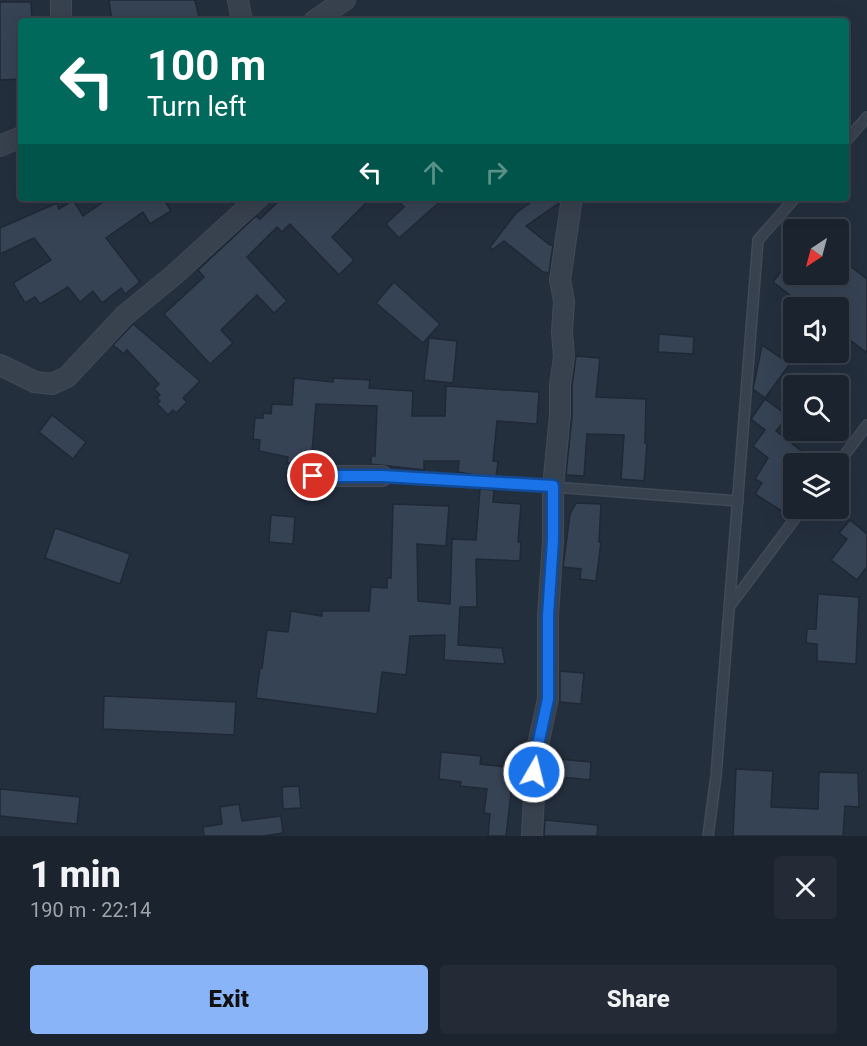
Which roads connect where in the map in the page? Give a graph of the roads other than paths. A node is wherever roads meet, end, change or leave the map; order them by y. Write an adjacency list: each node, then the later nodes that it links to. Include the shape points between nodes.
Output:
1 (61, 0): 4 (street)
2 (238, 0): 5 (street)
3 (345, 0): 6 (street)
4 (61, 18)
5 (241, 18)
6 (318, 18)
7 (867, 117): 9 (lane)
8 (18, 138): 10 (street)
9 (849, 138)
10 (0, 146)
11 (255, 201): 14 (street, via 125,315 67,377 52,384 35,382)
12 (570, 201): 19 (street, via 560,280 564,357)
13 (792, 201): 20 (lane, via 758,240)
14 (0, 365)
15 (867, 425): 16 (lane)
16 (846, 453)
17 (313, 476): 18 (street)
18 (382, 476): 19 (lane)
19 (553, 486): 20 (lane); 23 (street, via 548,699 536,754)
20 (738, 501): 22 (lane)
21 (795, 519): 22 (lane)
22 (729, 607): 24 (lane, via 717,776)
23 (532, 836)
24 (708, 836)

